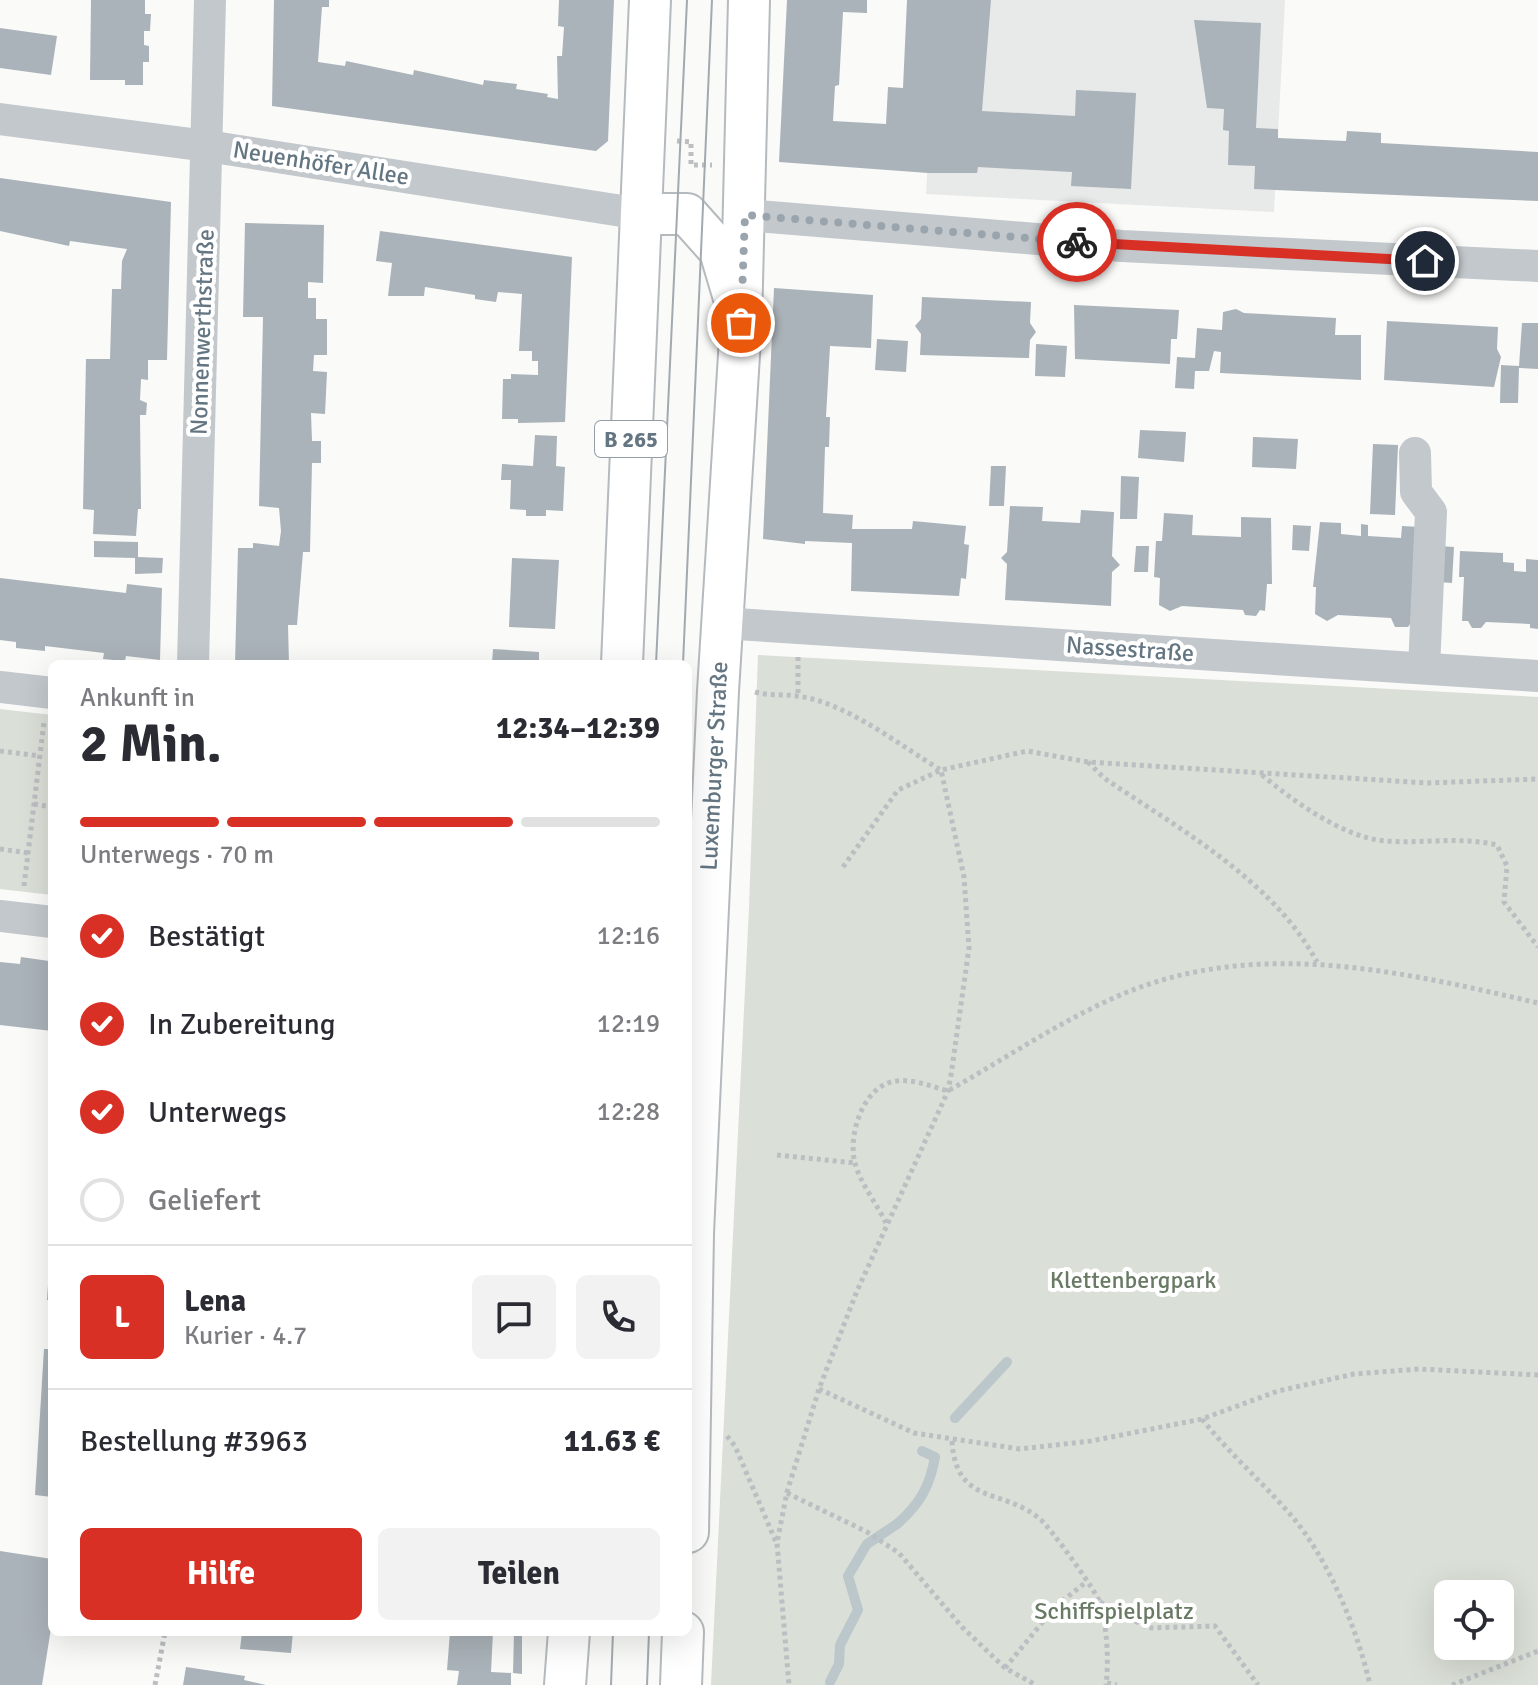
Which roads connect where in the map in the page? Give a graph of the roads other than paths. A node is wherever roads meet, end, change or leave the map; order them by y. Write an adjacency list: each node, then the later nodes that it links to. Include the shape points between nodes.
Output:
1 (210, 0): 5 (street, Nonnenwerthstraße)
2 (650, 0): 7 (main road, B 265)
3 (749, 0): 6 (main road, Luxemburger Straße)
4 (0, 119): 5 (street, Neuenhöfer Allee)
5 (207, 141): 7 (street, Neuenhöfer Allee); 14 (street, Nonnenwerthstraße)
6 (729, 166): 8 (main road); 9 (main road, Luxemburger Straße)
7 (641, 214): 8 (main road); 15 (main road, B 265)
8 (687, 214): 11 (main road, via 720,251)
9 (745, 215): 10 (street, via 1122,246); 11 (main road, Luxemburger Straße)
10 (1538, 266)
11 (741, 323): 13 (main road, Luxemburger Straße)
12 (1415, 453): 16 (street, via 1416,492 1431,512)
13 (721, 623): 16 (street, Nassestraße); 22 (main road, Luxemburger Straße)
14 (193, 660)
15 (622, 660)
16 (1424, 668): 17 (street, Nassestraße)
17 (1538, 676)
18 (0, 687): 19 (street)
19 (48, 693)
20 (0, 916): 21 (street)
21 (48, 922)
22 (692, 1293)
23 (569, 1636): 25 (main road)
24 (683, 1636): 26 (main road)
25 (565, 1685)
26 (681, 1685)

